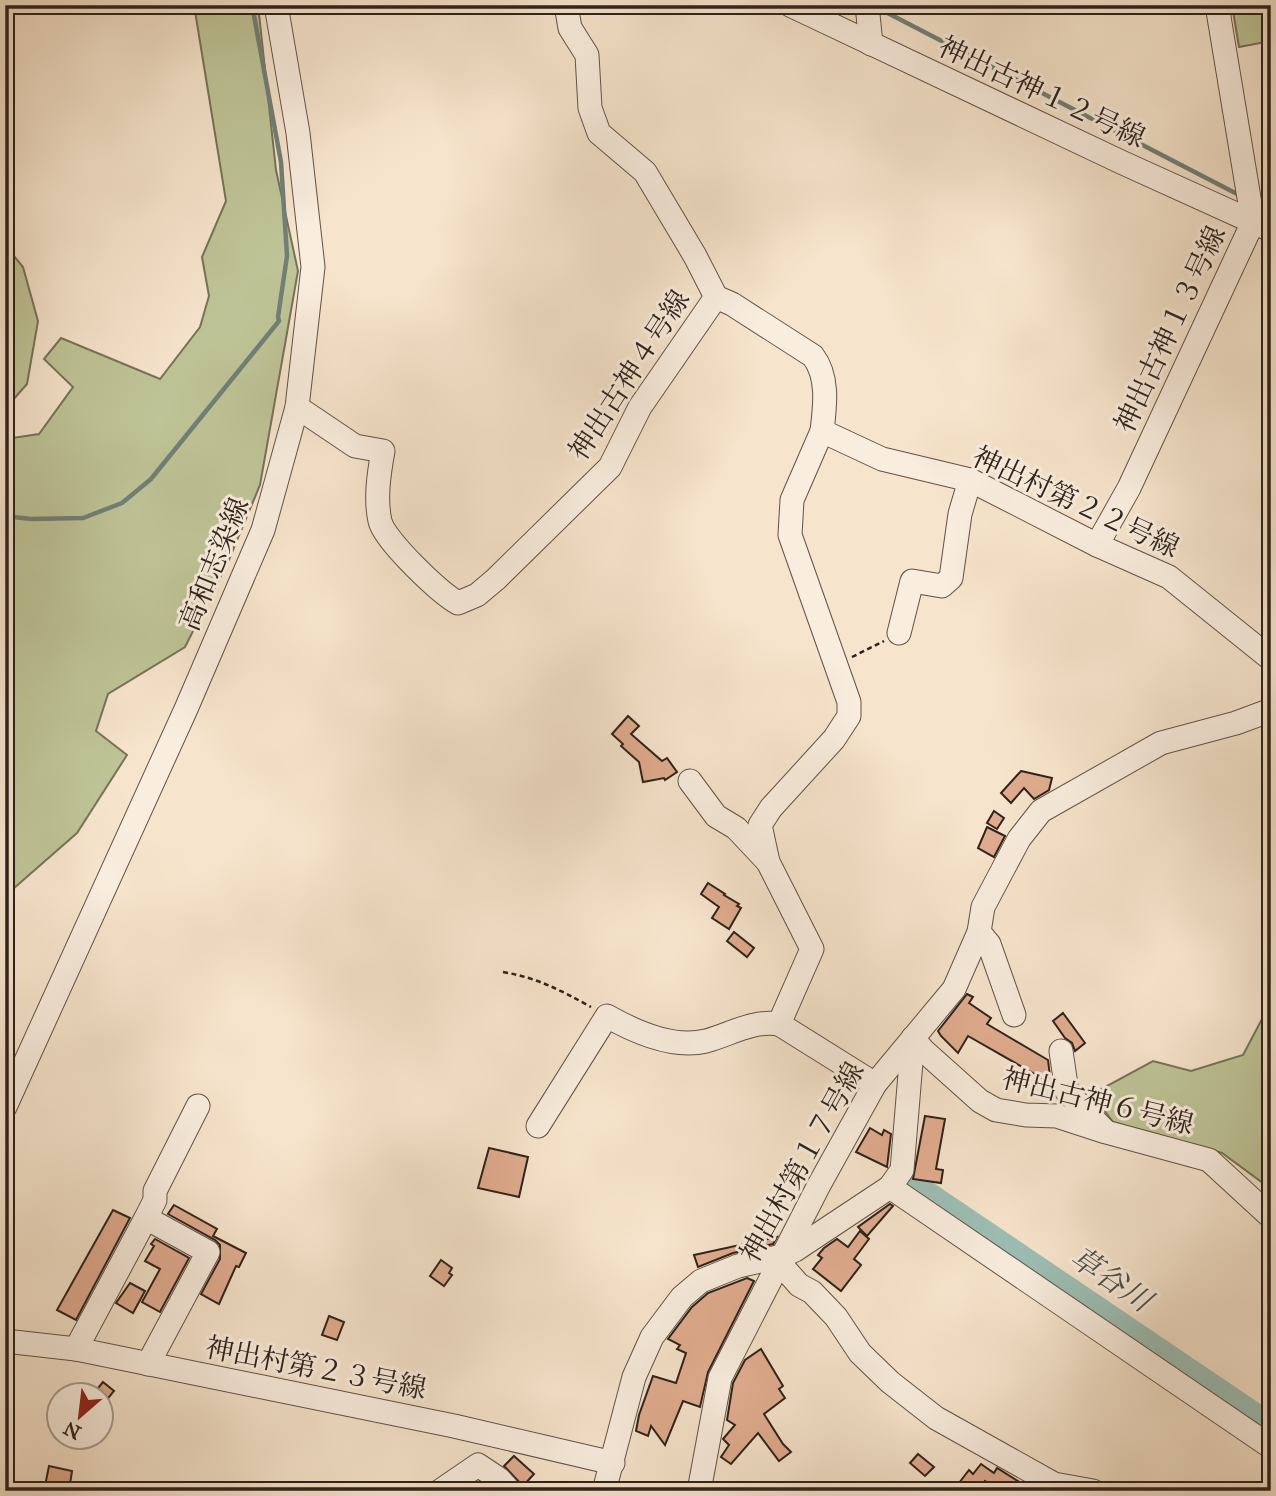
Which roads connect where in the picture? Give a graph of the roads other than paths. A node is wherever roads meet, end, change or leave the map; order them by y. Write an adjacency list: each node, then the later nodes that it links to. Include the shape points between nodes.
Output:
1 (276, 5): 9 (street, 高和志染線, via 298,133 313,267)
2 (566, 5): 8 (street, via 570,28 587,55 590,107 599,133 645,172)
3 (790, 5): 6 (street, 神出古神１２号線)
4 (867, 5): 6 (street)
5 (1217, 5): 7 (street, 神出古神１３号線)
6 (871, 44): 7 (street, 神出古神１２号線)
7 (1262, 226): 12 (street, 神出古神１３号線)
8 (716, 297): 9 (street, 神出古神４号線, via 640,407 610,467 496,579 458,603 444,596 384,532 378,482 383,451 355,446); 10 (street, via 813,356 822,369)
9 (297, 407): 24 (street, 高和志染線, via 263,530 187,709)
10 (822, 431): 11 (street, 神出村第２２号線, via 883,459); 17 (street, via 792,500 790,535 849,702 849,716 760,825)
11 (970, 480): 12 (street, 神出村第２２号線); 13 (street, via 951,578 942,586 912,581)
12 (1097, 545): 14 (street, 神出村第２２号線, via 1169,577)
13 (899, 633)
14 (1271, 659)
15 (1271, 710): 18 (street, 神出村第１７号線, via 1161,743 1041,811 1019,839 983,906)
16 (690, 781): 17 (street, via 716,816 736,828)
17 (768, 862): 20 (street, via 812,949)
18 (979, 932): 19 (street, via 989,944); 21 (street, 神出村第１７号線, via 954,989)
19 (1014, 1015)
20 (779, 1024): 23 (street); 26 (street, via 764,1021 686,1043 648,1034 607,1016)
21 (913, 1038): 23 (street, 神出村第１７号線); 27 (street, 神出古神６号線, via 980,1101 996,1110 1058,1116); 28 (street, via 902,1170)
22 (1061, 1051): 27 (street, via 1067,1092)
23 (875, 1084): 31 (street, 神出村第１７号線)
24 (5, 1107)
25 (198, 1107): 30 (street)
26 (538, 1126)
27 (1106, 1132): 29 (street, 神出古神６号線, via 1209,1160)
28 (890, 1187): 31 (street); 35 (street)
29 (1271, 1217)
30 (146, 1218): 33 (street); 34 (street, via 208,1252)
31 (782, 1256): 36 (street, via 713,1276 682,1297 652,1337 634,1377); 40 (street, 神出村第１７号線, via 720,1378); 41 (street, via 785,1268 836,1317 860,1353 936,1418 1054,1484)
32 (5, 1341): 33 (street, 神出村第２３号線)
33 (76, 1349): 34 (street, 神出村第２３号線)
34 (148, 1364): 36 (street, 神出村第２３号線)
35 (1271, 1447)
36 (613, 1463): 39 (street)
37 (440, 1491): 38 (street, via 478,1465)
38 (510, 1491)
39 (604, 1491)
40 (699, 1491)
41 (1093, 1491)

